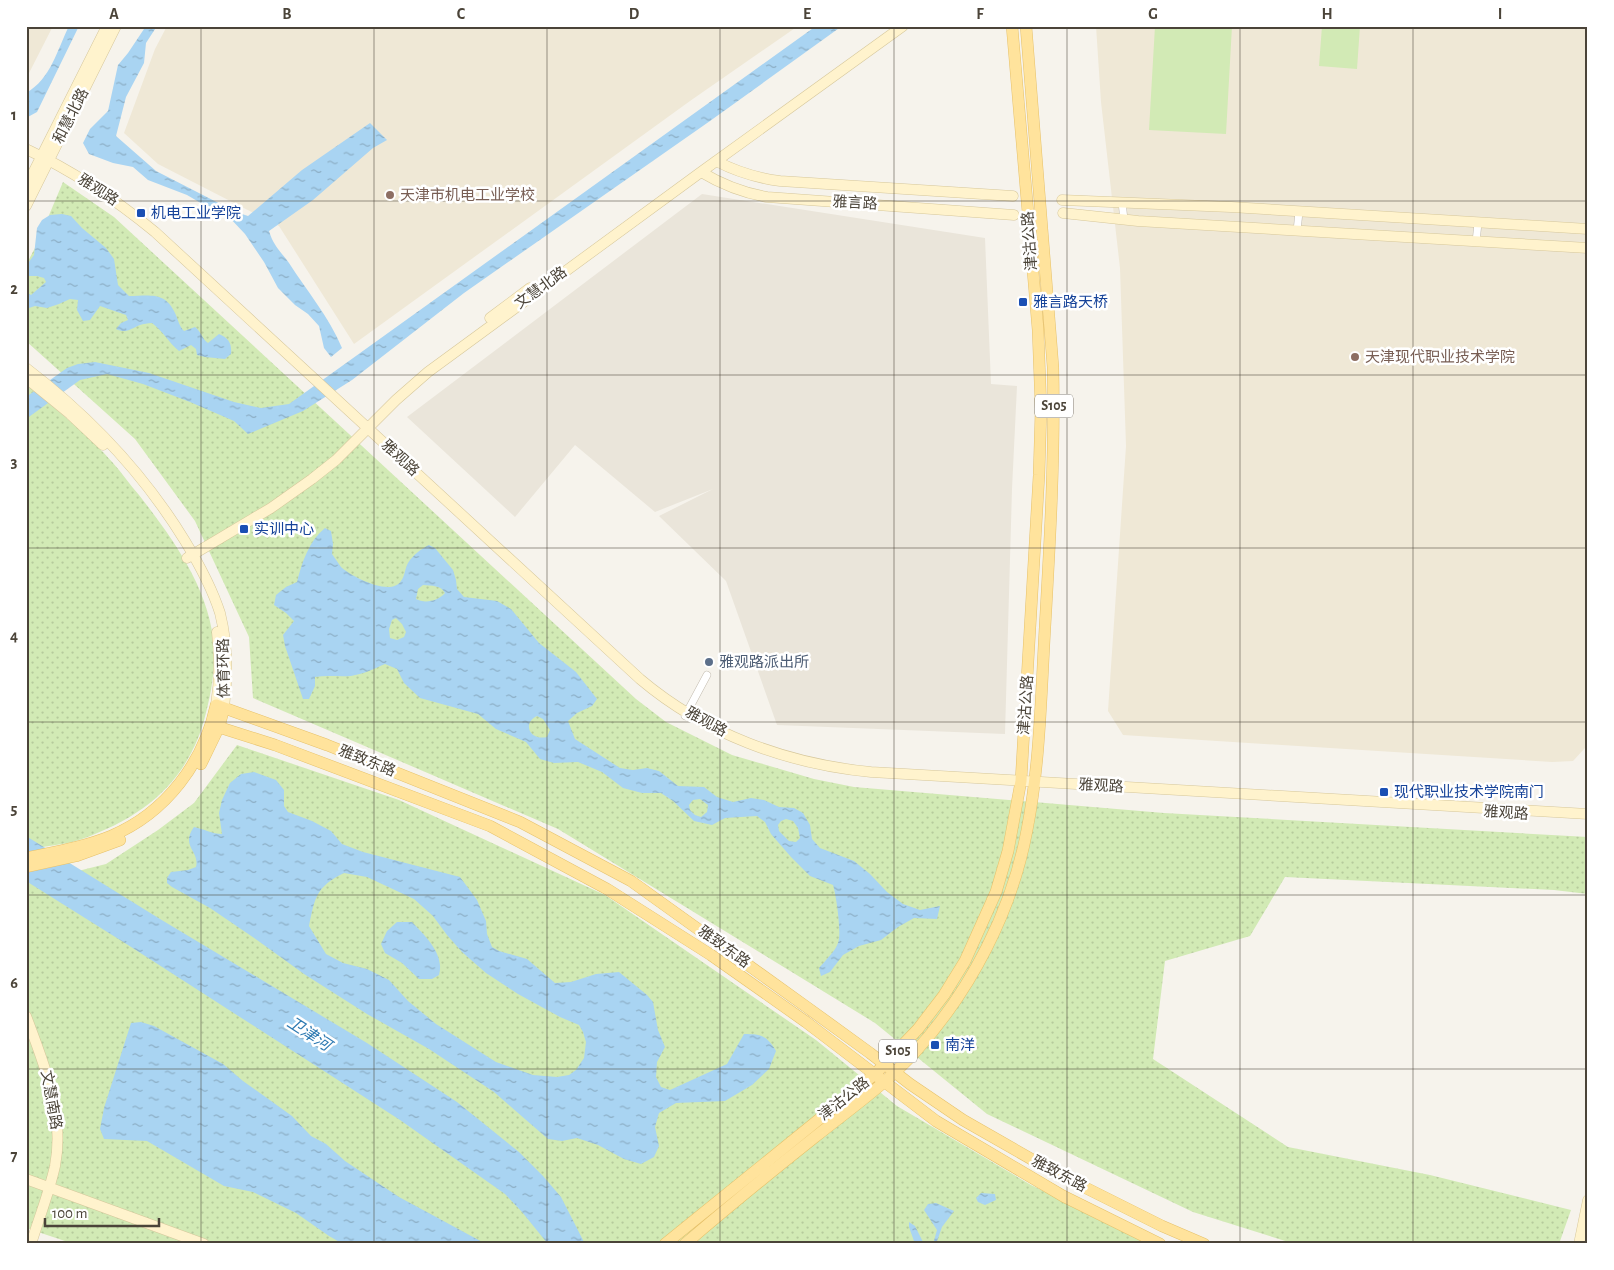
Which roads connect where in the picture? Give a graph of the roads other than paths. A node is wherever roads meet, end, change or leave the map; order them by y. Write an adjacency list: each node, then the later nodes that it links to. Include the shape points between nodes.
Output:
1 (107, 26): 9 (main road, 和慧北路)
2 (116, 26): 9 (main road, 和慧北路)
3 (892, 26): 28 (main road, 文慧北路, via 446,350 397,390)
4 (903, 26): 10 (main road, 文慧北路)
5 (1012, 26): 34 (main road, 津沽公路 / S105, via 1038,330 1041,409)
6 (1026, 26): 35 (main road, 津沽公路 / S105, via 1054,404 1049,559)
7 (26, 149): 9 (main road, 雅观路)
8 (26, 154): 9 (main road, 雅观路)
9 (44, 160): 12 (main road, 和慧北路); 16 (main road, 和慧北路); 28 (main road, 雅观路, via 92,185 136,216)
10 (716, 161): 11 (main road, 文慧北路); 13 (main road, 雅言路, via 753,176 780,181)
11 (701, 172): 19 (main road, 雅言路, via 738,189 768,197); 28 (main road, 文慧北路, via 428,372)
12 (26, 187)
13 (1012, 196)
14 (1062, 200): 15 (main road)
15 (1122, 202): 17 (main road); 20 (street)
16 (26, 206)
17 (1299, 212): 21 (main road); 23 (street)
18 (1063, 213): 20 (main road)
19 (1014, 215)
20 (1124, 220): 23 (main road)
21 (1478, 223): 22 (main road); 24 (street)
22 (1588, 229)
23 (1297, 231): 24 (main road)
24 (1476, 242): 25 (main road)
25 (1588, 248)
26 (26, 368): 27 (main road, 体育环路)
27 (33, 380): 29 (main road, 体育环路, via 60,400 94,436 130,476)
28 (364, 428): 29 (main road, 文慧北路, via 336,460 301,488); 32 (main road, 雅观路, via 634,674)
29 (189, 553): 31 (main road, 体育环路, via 214,596 223,629 227,663)
30 (707, 675): 32 (street)
31 (220, 706): 33 (main road, 体育环路); 42 (main road, 雅致东路, via 520,822 631,881)
32 (686, 714): 34 (main road, 雅观路, via 744,742 828,767)
33 (216, 726): 38 (main road, 体育环路, via 178,787 164,802 128,828); 44 (main road, 雅致东路, via 276,745 498,830 607,889 711,956)
34 (1021, 783): 35 (main road, 雅观路); 42 (main road, 津沽公路 / S105, via 1008,851 996,892 965,961 944,995)
35 (1034, 784): 36 (main road, 雅观路); 37 (main road, 雅观路); 43 (main road, 津沽公路 / S105, via 1022,855 999,921 960,995 934,1030)
36 (1588, 814)
37 (1588, 819)
38 (64, 855): 39 (main road, 体育环路); 40 (main road, 体育环路)
39 (26, 858)
40 (26, 867)
41 (26, 1016): 48 (main road, 文慧南路, via 45,1065 56,1116 56,1157)
42 (886, 1065): 43 (main road, 雅致东路); 44 (main road, 津沽公路 / S105)
43 (895, 1072): 45 (main road, 津沽公路 / S105); 57 (main road, 雅致东路, via 963,1120 1054,1172)
44 (875, 1074): 45 (main road, 雅致东路); 54 (main road, 津沽公路 / S105)
45 (885, 1082): 55 (main road, 津沽公路 / S105, via 745,1192); 56 (main road, 雅致东路, via 936,1121 978,1147 1063,1196)
46 (26, 1179): 48 (main road)
47 (26, 1186): 48 (main road)
48 (47, 1195): 51 (main road, 文慧南路); 52 (main road); 53 (main road)
49 (1588, 1200): 58 (main road)
50 (1588, 1234): 59 (main road)
51 (32, 1242)
52 (186, 1244)
53 (204, 1244)
54 (665, 1244)
55 (685, 1244)
56 (1160, 1244)
57 (1204, 1244)
58 (1579, 1244)
59 (1586, 1244)

